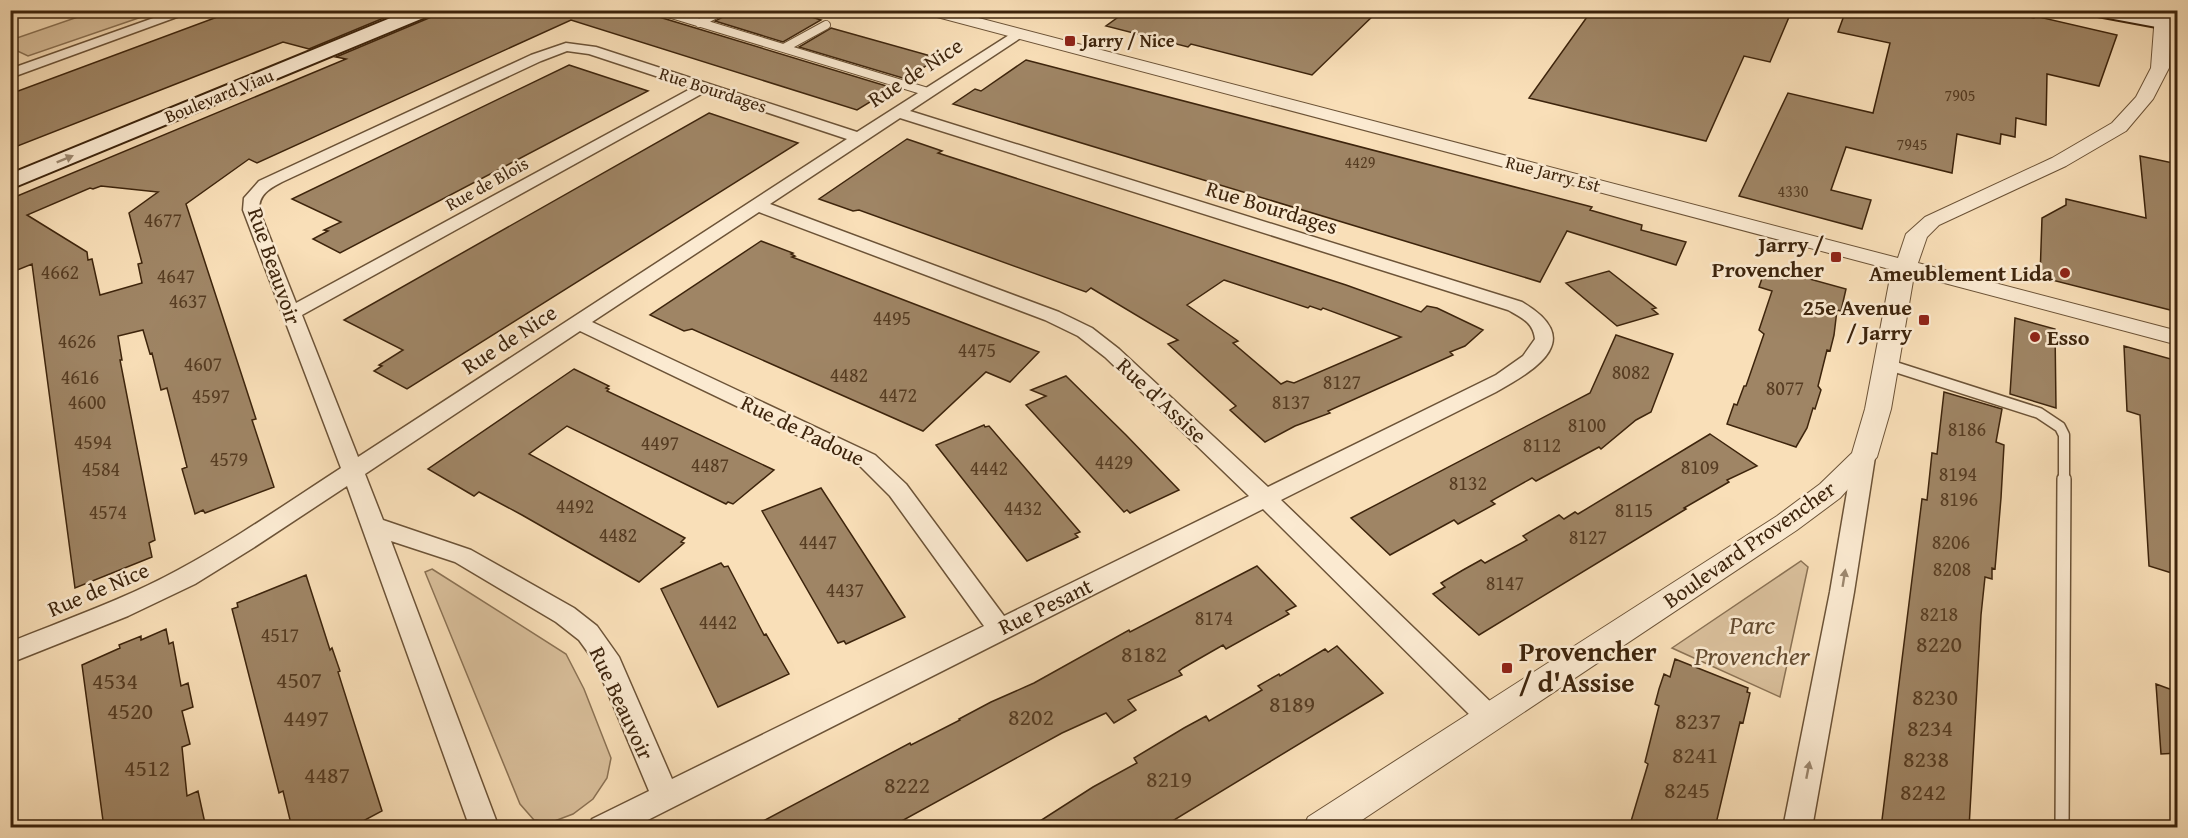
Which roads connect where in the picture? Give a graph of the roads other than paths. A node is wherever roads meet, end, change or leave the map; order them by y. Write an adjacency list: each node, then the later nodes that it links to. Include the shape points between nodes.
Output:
1 (190, 10): 14 (street)
2 (396, 10): 19 (main road, Boulevard Viau)
3 (427, 10): 20 (main road, Boulevard Viau, one-way to 3)
4 (658, 10): 9 (lane)
5 (724, 10): 9 (lane)
6 (928, 10): 11 (street, Rue Jarry Est)
7 (2092, 10): 8 (main road)
8 (2170, 17): 22 (street, Boulevard Provencher, via 2160,68 2144,99 2119,127 2059,162 1932,220 1917,234)
9 (699, 23): 13 (lane)
10 (826, 25): 13 (lane)
11 (1017, 34): 16 (street, Rue de Nice); 22 (street, Rue Jarry Est)
12 (566, 47): 15 (street, Rue Bourdages, via 591,50); 23 (street, Rue Beauvoir, via 292,171 254,193 249,202 251,210)
13 (784, 48): 16 (lane)
14 (10, 74)
15 (704, 87): 18 (street, Rue Bourdages); 23 (street, Rue de Blois)
16 (928, 92): 17 (street, Rue de Nice)
17 (897, 112): 18 (street, Rue de Nice); 27 (street, Rue Bourdages, via 1515,306 1543,326 1546,338 1540,352 1513,375)
18 (859, 138): 21 (street, Rue de Nice)
19 (10, 165)
20 (10, 182)
21 (756, 205): 24 (street, Rue de Nice); 30 (street, Rue d'Assise, via 1052,316 1085,332)
22 (1905, 266): 25 (street, Rue Jarry Est); 26 (street, Boulevard Provencher)
23 (290, 314): 29 (street, Rue Beauvoir)
24 (578, 322): 29 (street, Rue de Nice); 32 (street, Rue de Padoue, via 867,459 898,489)
25 (2178, 338)
26 (1885, 364): 28 (street, Boulevard Provencher, via 1878,409); 40 (lane, via 2032,410 2052,420 2064,435)
27 (1489, 387): 30 (street, Rue Pesant)
28 (1864, 457): 34 (street, Boulevard Provencher, via 1830,491 1787,523); 39 (street, one-way to 28)
29 (353, 471): 31 (street, Rue Beauvoir); 33 (street, Rue de Nice, via 186,577)
30 (1266, 499): 32 (street, Rue Pesant); 34 (street, Rue d'Assise)
31 (374, 526): 35 (street, Rue Beauvoir, via 463,556 565,615 588,633 606,657); 36 (street, Rue Beauvoir)
32 (999, 628): 35 (street, Rue Pesant)
33 (10, 653)
34 (1489, 717): 38 (street, Boulevard Provencher)
35 (665, 796): 37 (street, Rue Pesant)
36 (485, 828)
37 (602, 828)
38 (1320, 828)
39 (1797, 828)
40 (2062, 828)

